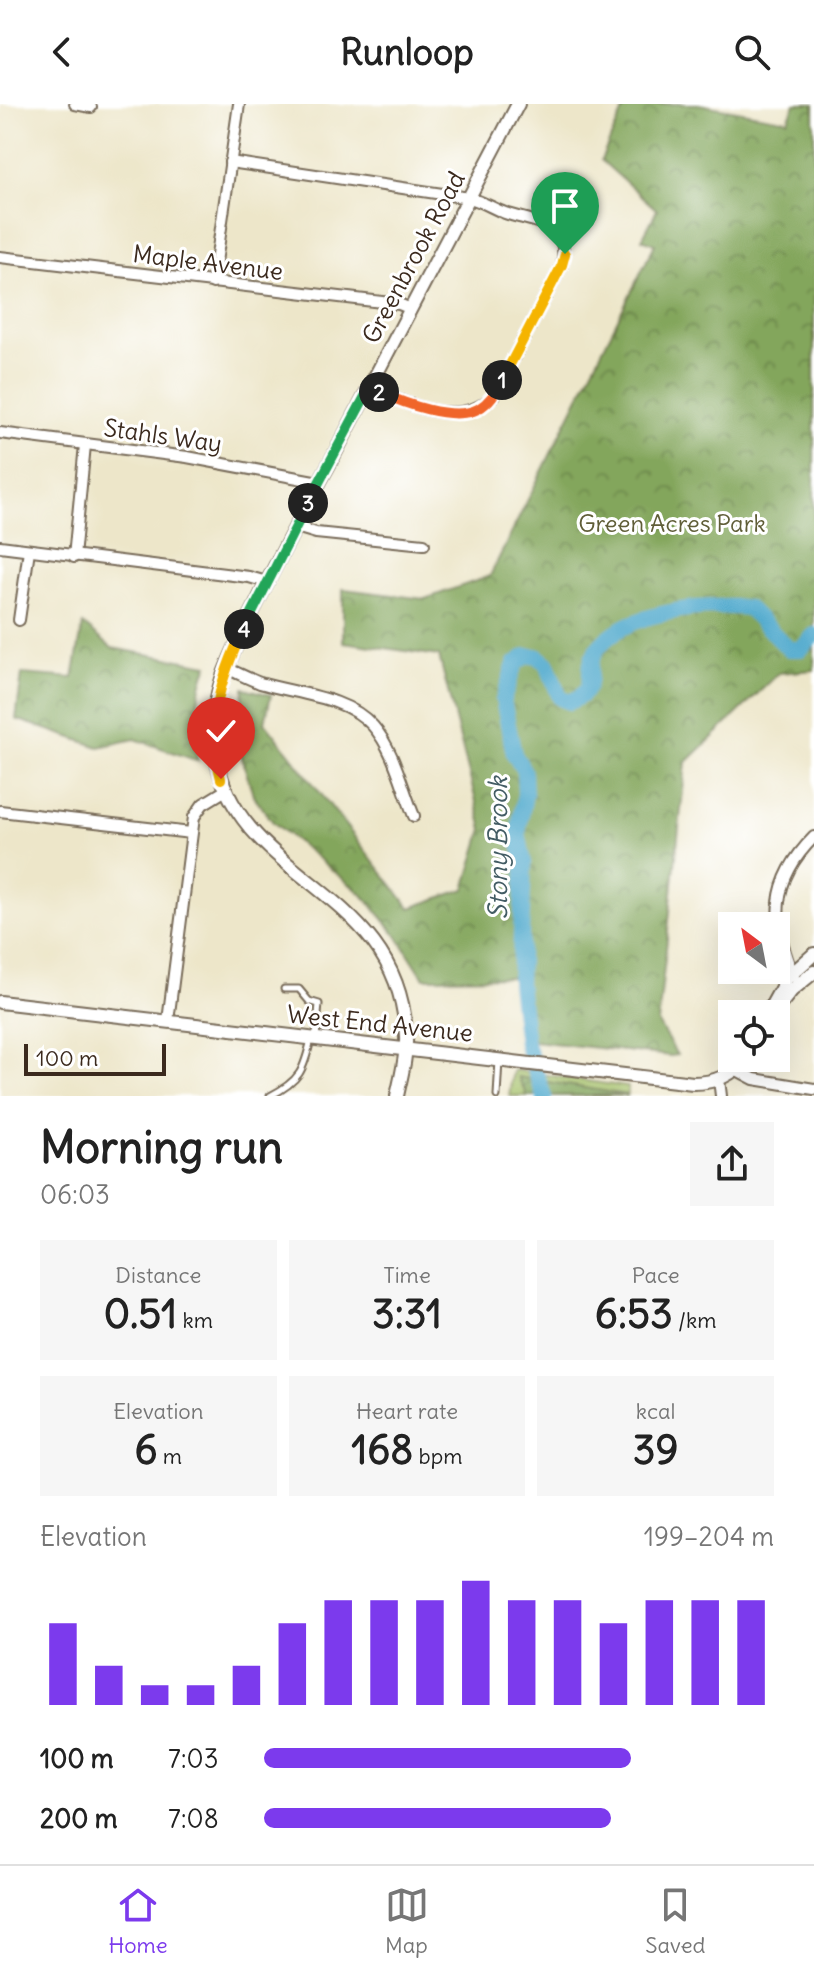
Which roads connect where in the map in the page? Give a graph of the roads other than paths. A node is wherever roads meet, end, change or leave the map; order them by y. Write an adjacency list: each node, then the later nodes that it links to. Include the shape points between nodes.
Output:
1 (75, 104): 4 (street)
2 (239, 104): 5 (street)
3 (518, 104): 6 (street, Greenbrook Road)
4 (91, 107)
5 (230, 162): 6 (street); 8 (street)
6 (469, 198): 9 (street, Greenbrook Road); 10 (street, via 548,225 558,233 565,254 494,395 478,408 458,413 414,407)
7 (0, 257): 8 (street, Maple Avenue)
8 (213, 283): 9 (street, Maple Avenue)
9 (411, 309): 10 (street, Greenbrook Road)
10 (370, 387): 13 (street, Greenbrook Road)
11 (0, 433): 12 (street, Stahls Way)
12 (85, 445): 13 (street, Stahls Way, via 187,457); 18 (street)
13 (319, 482): 14 (street, Greenbrook Road)
14 (296, 527): 15 (street); 19 (street, Greenbrook Road)
15 (424, 544)
16 (0, 546): 17 (street)
17 (29, 550): 18 (street); 20 (street)
18 (74, 557): 19 (street)
19 (267, 582): 21 (street, Greenbrook Road)
20 (19, 620)
21 (226, 668): 22 (street, Greenbrook Road, via 214,726); 24 (street, via 361,715 385,744)
22 (226, 790): 25 (street, via 199,808); 35 (street, Greenbrook Road, via 253,833 348,912 377,946 399,995)
23 (0, 811): 25 (street)
24 (414, 816)
25 (191, 833): 33 (street)
26 (814, 837): 29 (street, via 789,868 779,899 779,937)
27 (814, 954): 29 (street)
28 (814, 972): 29 (street)
29 (795, 978): 31 (street, via 782,985)
30 (284, 989): 34 (lane, via 299,989 319,1004)
31 (776, 1000)
32 (0, 1002): 33 (street, West End Avenue)
33 (168, 1021): 34 (street, West End Avenue)
34 (314, 1039): 35 (street, West End Avenue); 41 (lane, via 300,1075)
35 (406, 1049): 36 (street, West End Avenue); 42 (street, Greenbrook Road)
36 (500, 1059): 39 (street, West End Avenue, via 693,1083); 43 (lane)
37 (730, 1072): 39 (street, West End Avenue)
38 (741, 1072): 40 (street)
39 (719, 1079): 44 (street)
40 (814, 1089)
41 (270, 1096)
42 (397, 1096)
43 (497, 1096)
44 (721, 1096)

